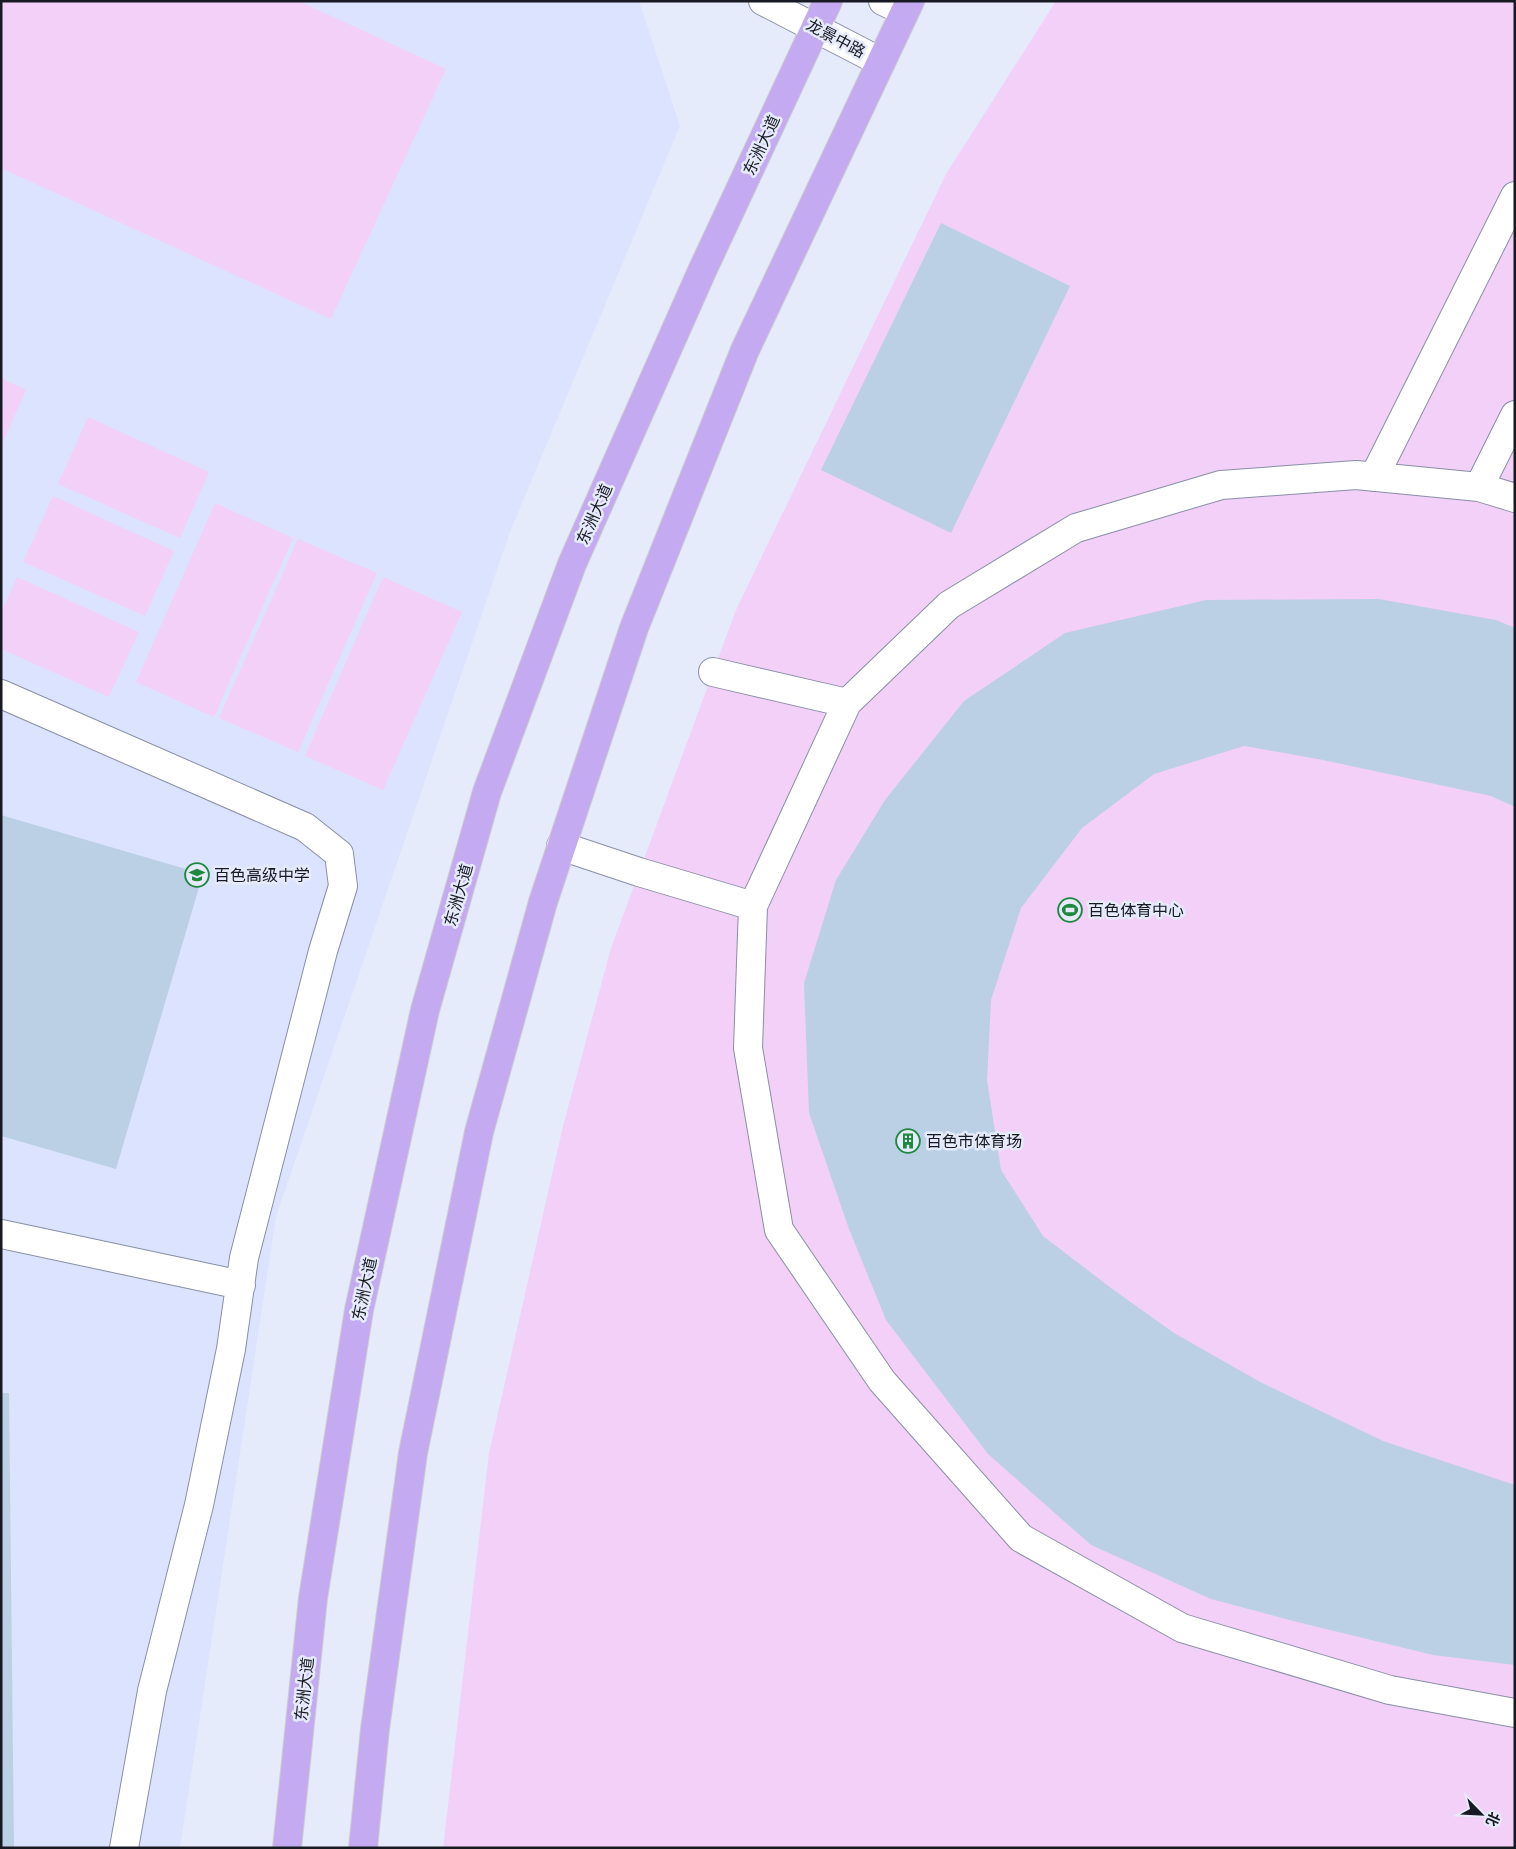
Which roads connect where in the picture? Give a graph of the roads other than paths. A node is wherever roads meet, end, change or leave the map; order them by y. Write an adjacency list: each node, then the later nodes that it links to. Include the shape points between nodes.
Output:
1 (763, 1): 4 (street, 龙景中路)
2 (828, 1): 4 (main road, 东洲大道)
3 (899, 5): 5 (main road)
4 (816, 27): 5 (street, 龙景中路); 20 (main road, 东洲大道, via 702,271 572,564 487,792 424,1010 359,1310 313,1598)
5 (881, 62): 14 (main road, via 745,350 634,628)
6 (1515, 196): 8 (street)
7 (1515, 415): 9 (street)
8 (1374, 477): 9 (street); 13 (street, via 1356,475 1221,486 1076,528 949,605)
9 (1479, 487): 10 (street)
10 (1515, 498)
11 (713, 672): 13 (street)
12 (1, 694): 17 (street, via 305,827 339,854 342,886 320,960 244,1258)
13 (847, 703): 15 (street)
14 (561, 846): 15 (street); 21 (main road, via 479,1132 413,1453 375,1729)
15 (753, 906): 18 (street, via 748,1048 779,1230 882,1381 1021,1538 1182,1628 1390,1690)
16 (1, 1234): 17 (street)
17 (240, 1285): 19 (street, via 231,1349 199,1505 152,1691)
18 (1515, 1712)
19 (124, 1848)
20 (287, 1848)
21 (363, 1848)

